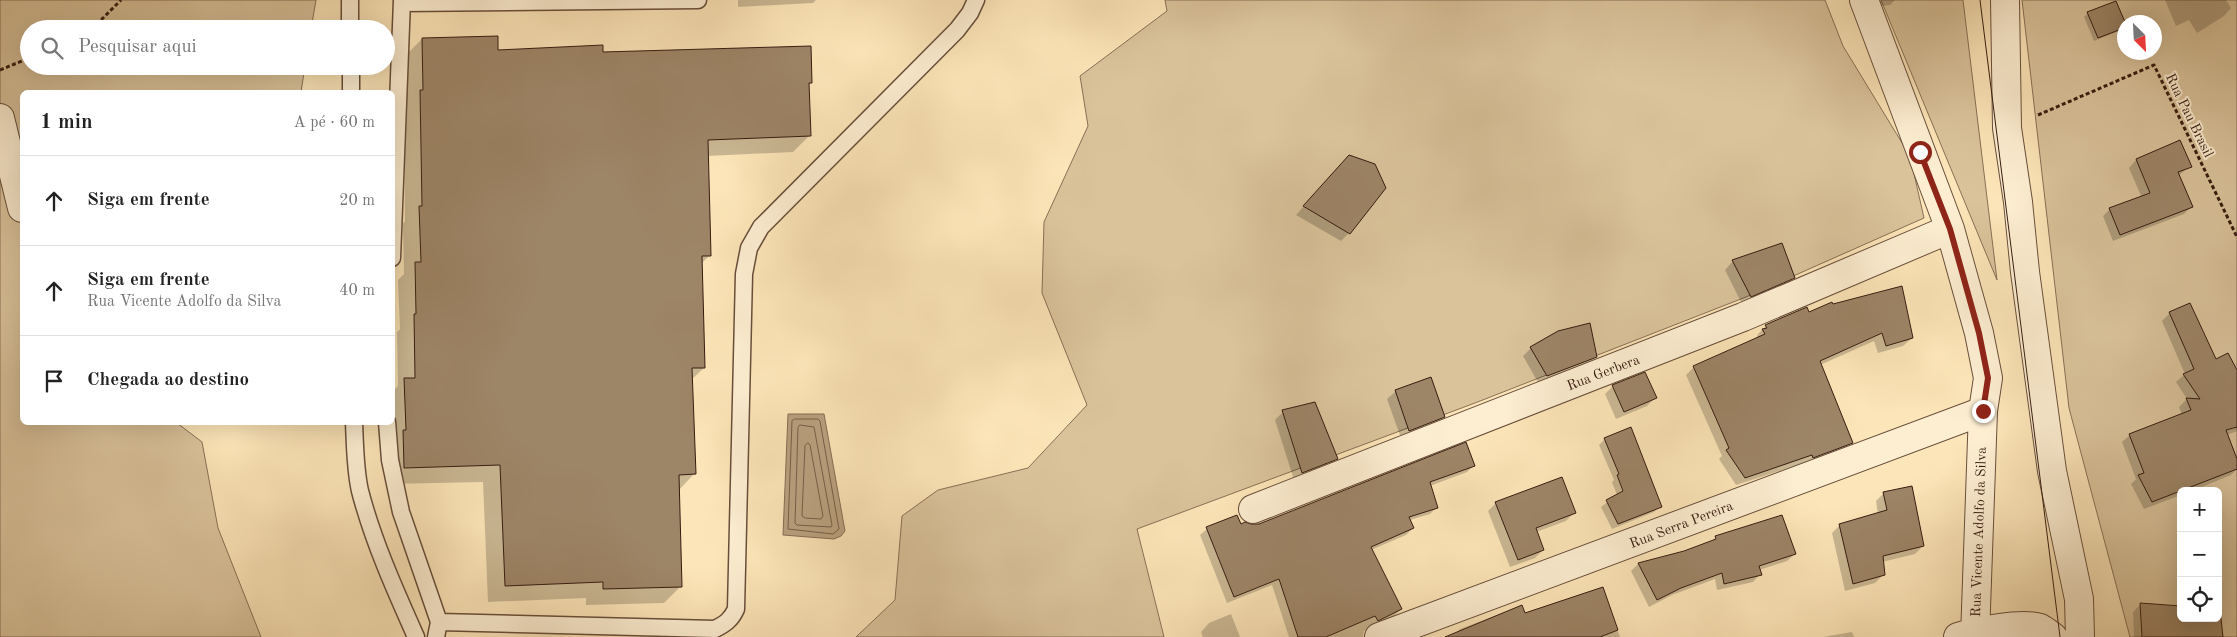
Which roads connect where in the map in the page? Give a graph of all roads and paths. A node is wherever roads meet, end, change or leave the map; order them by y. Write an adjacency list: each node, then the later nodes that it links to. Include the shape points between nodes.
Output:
1 (121, 0): 8 (path)
2 (350, 0): 9 (lane)
3 (698, 0): 7 (lane)
4 (976, 0): 24 (lane, via 957,30 761,227 749,248 744,274 736,610 732,618 715,629)
5 (1864, 0): 18 (street, Rua Vicente Adolfo da Silva)
6 (2005, 0): 15 (street)
7 (402, 2): 16 (lane)
8 (101, 20)
9 (350, 20)
10 (20, 62): 11 (path)
11 (0, 70)
12 (351, 75): 13 (lane)
13 (351, 90)
14 (0, 118): 17 (street)
15 (2007, 128): 19 (path, Rua Pau Brasil, via 2154,66); 29 (street, via 2052,471 2079,599)
16 (395, 181)
17 (20, 200)
18 (1950, 229): 20 (street, Rua Vicente Adolfo da Silva, via 1988,378); 23 (street, Rua Gerbera, via 1743,317)
19 (2237, 237)
20 (1983, 411): 25 (street, Rua Vicente Adolfo da Silva, via 1979,562); 27 (street, Rua Serra Pereira)
21 (354, 425): 26 (lane, via 360,492 386,568)
22 (387, 425): 24 (lane, via 390,460 401,512)
23 (1253, 509)
24 (437, 629)
25 (1969, 635): 28 (street, Rua Vicente Adolfo da Silva, via 2030,627 2040,628)
26 (416, 637)
27 (1379, 637)
28 (2053, 637)
29 (2080, 637)

